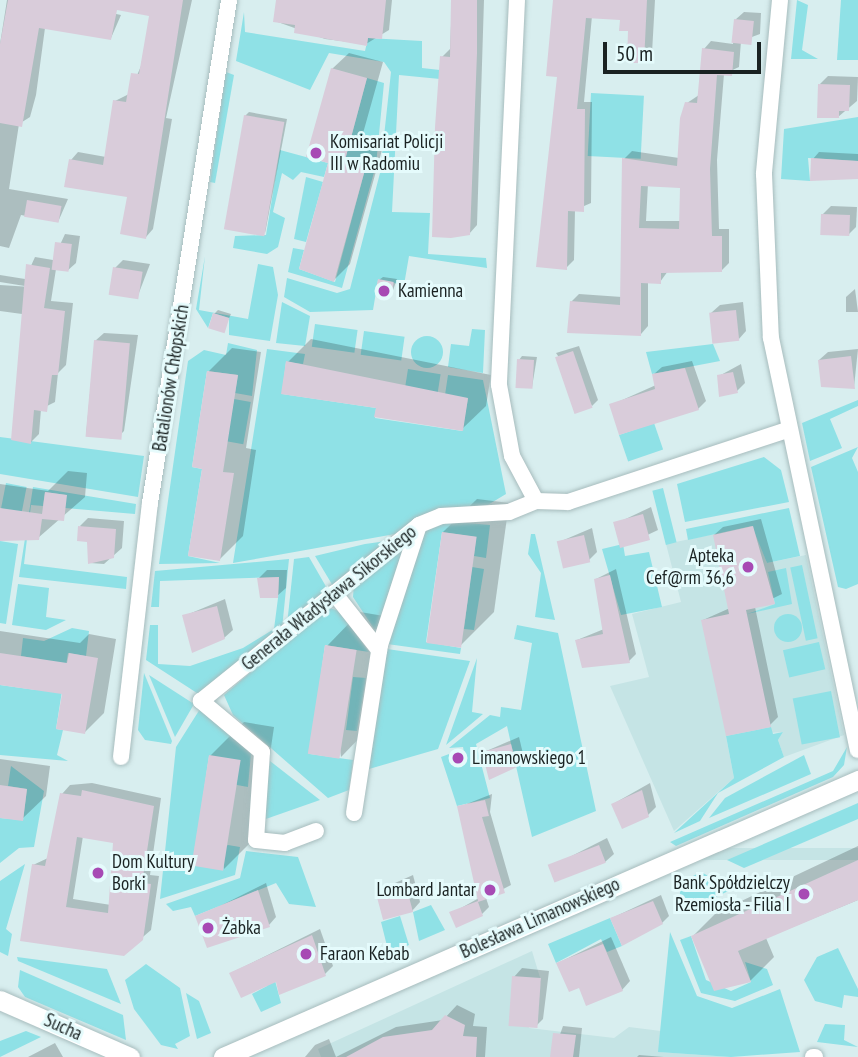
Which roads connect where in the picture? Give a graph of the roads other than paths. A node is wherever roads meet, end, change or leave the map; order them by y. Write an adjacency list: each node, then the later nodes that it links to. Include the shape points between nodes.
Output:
1 (229, 0): 10 (street, Batalionów Chłopskich, via 150,503)
2 (517, 0): 5 (street, via 499,385 512,456)
3 (780, 0): 4 (street, via 763,222 771,338)
4 (787, 430): 5 (street, Generała Władysława Sikorskiego, via 568,502); 9 (street)
5 (536, 501): 6 (street, Generała Władysława Sikorskiego, via 509,512 441,516)
6 (419, 525): 7 (street, Generała Władysława Sikorskiego); 8 (street)
7 (334, 593): 8 (street); 13 (street, Generała Władysława Sikorskiego, via 201,701 262,752 256,840 285,843)
8 (379, 650): 12 (street)
9 (858, 750)
10 (121, 757)
11 (858, 780): 16 (street, Bolesława Limanowskiego)
12 (354, 813)
13 (316, 831)
14 (0, 1000): 15 (street, Sucha)
15 (125, 1056)
16 (223, 1057)

